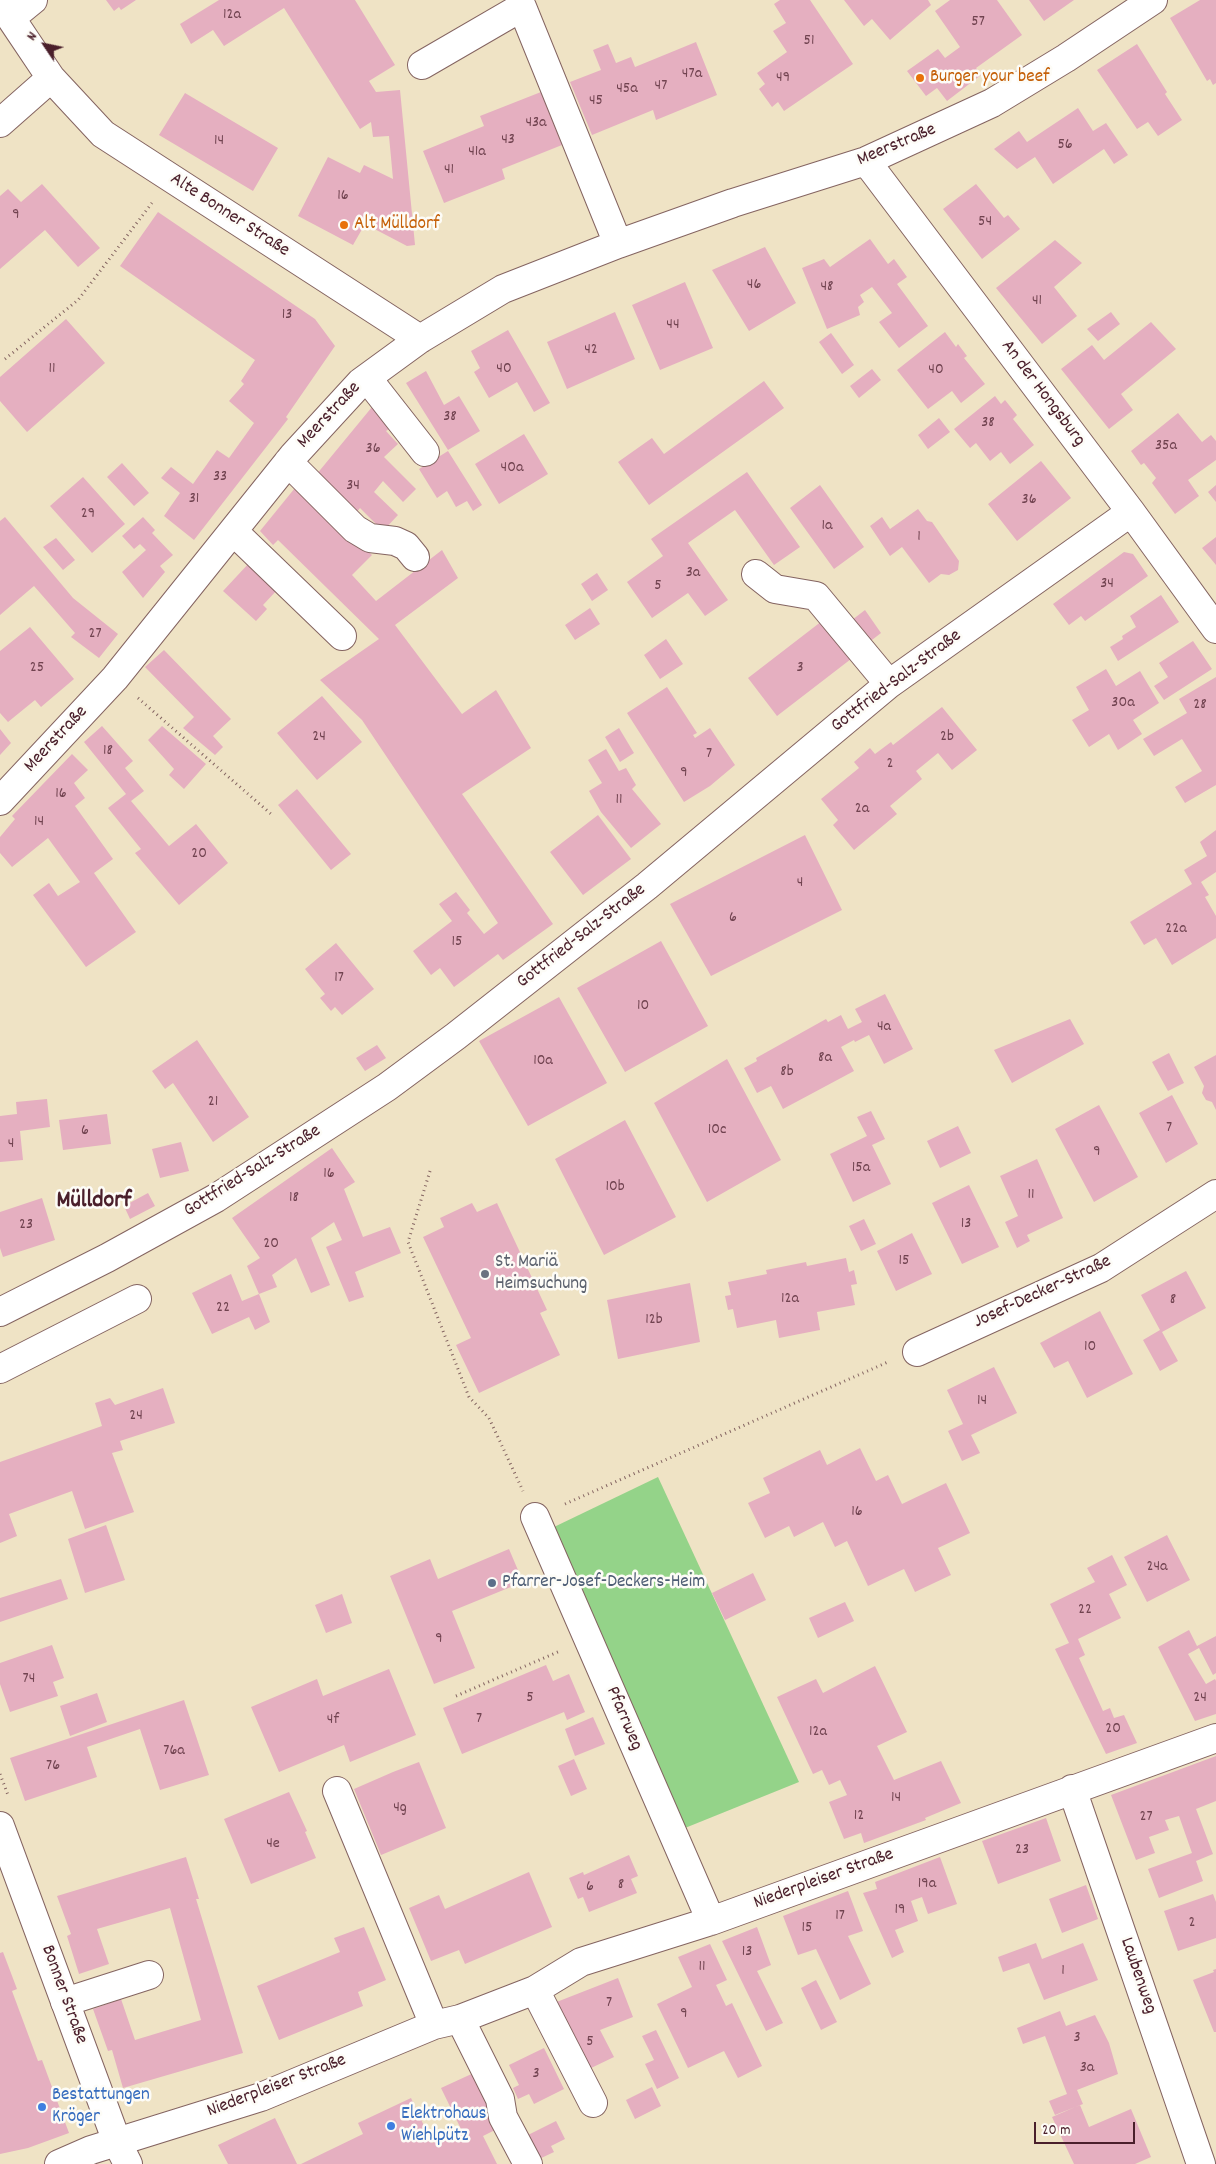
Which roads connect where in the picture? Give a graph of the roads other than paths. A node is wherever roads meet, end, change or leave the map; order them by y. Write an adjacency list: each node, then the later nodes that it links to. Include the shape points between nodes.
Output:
1 (33, 0): 3 (street)
2 (1145, 2): 7 (street, Meerstraße, via 1066,58 992,103)
3 (6, 10): 5 (street, Alte Bonner Straße)
4 (422, 64): 8 (street, via 522,7)
5 (51, 78): 6 (street); 9 (street, Alte Bonner Straße, via 103,134)
6 (0, 123)
7 (866, 161): 8 (street, Meerstraße); 13 (street, An der Hongsburg)
8 (618, 244): 9 (street, Meerstraße, via 503,289)
9 (420, 339): 10 (street, Meerstraße)
10 (367, 378): 11 (street); 12 (street, Meerstraße)
11 (425, 452)
12 (288, 462): 14 (street, Meerstraße); 15 (street, via 355,529 370,538 396,541)
13 (1131, 512): 17 (street, An der Hongsburg); 19 (street, Gottfried-Salz-Straße)
14 (233, 531): 18 (street); 20 (street, Meerstraße, via 115,678)
15 (416, 557)
16 (756, 574): 19 (street, via 775,589 816,596)
17 (1216, 629)
18 (342, 636)
19 (889, 684): 23 (street, Gottfried-Salz-Straße, via 647,886 387,1087 216,1198)
20 (0, 801)
21 (1216, 1194): 24 (street, Josef-Decker-Straße, via 1101,1268)
22 (137, 1299): 25 (street)
23 (0, 1312)
24 (917, 1352)
25 (0, 1369)
26 (534, 1517): 31 (street, Pfarrweg)
27 (1216, 1738): 28 (street, Niederpleiser Straße)
28 (1072, 1789): 31 (street, Niederpleiser Straße); 41 (street, Laubenweg)
29 (337, 1790): 36 (street)
30 (0, 1826): 34 (street, Bonner Straße)
31 (712, 1921): 33 (street, Niederpleiser Straße, via 580,1962)
32 (149, 1975): 34 (street)
33 (535, 1990): 35 (street, Niederpleiser Straße); 37 (street)
34 (66, 2002): 38 (street, Bonner Straße)
35 (460, 2019): 36 (street, Niederpleiser Straße); 40 (street, via 500,2099 503,2117)
36 (434, 2025): 38 (street, Niederpleiser Straße)
37 (593, 2103)
38 (123, 2153): 39 (street, Niederpleiser Straße, via 91,2150)
39 (59, 2164)
40 (528, 2164)
41 (1201, 2164)

